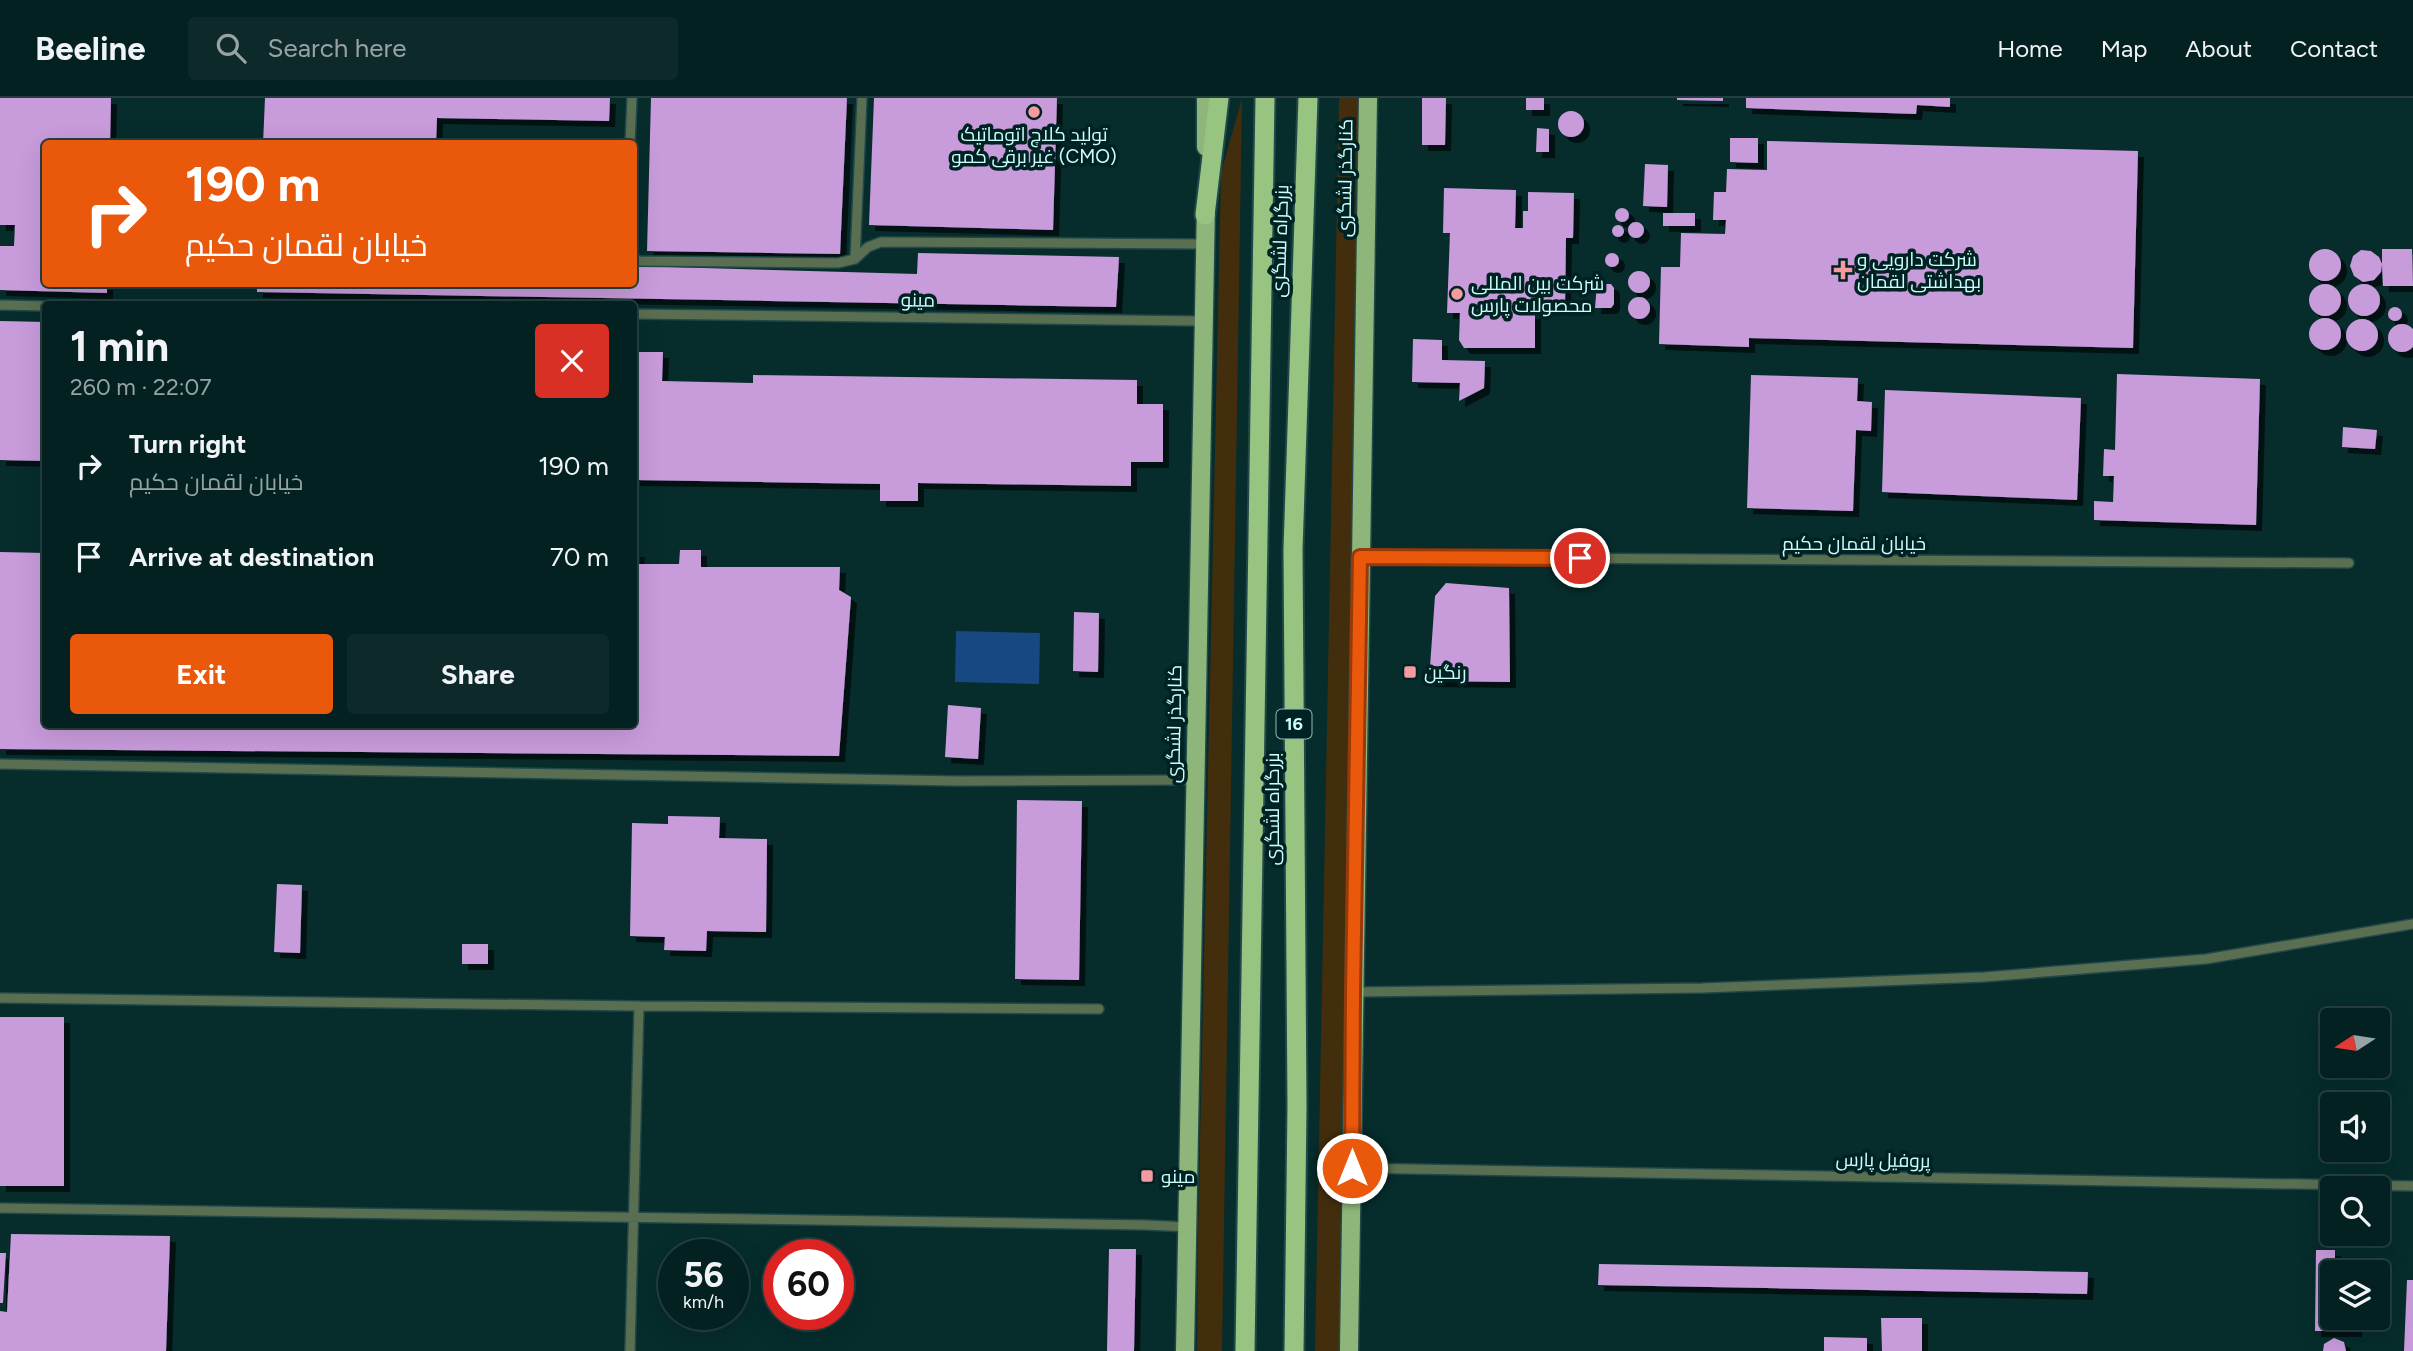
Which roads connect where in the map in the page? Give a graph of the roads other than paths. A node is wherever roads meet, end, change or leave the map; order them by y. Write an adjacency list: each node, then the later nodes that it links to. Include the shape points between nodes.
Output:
1 (632, 98): 8 (lane)
2 (862, 98): 11 (lane)
3 (1206, 98): 9 (main road, کنارگذر لشگری)
4 (1219, 98): 9 (highway)
5 (1265, 98): 33 (highway, بزرگراه لشگری / 16)
6 (1308, 98): 34 (highway, بزرگراه لشگری / 16, via 1293,550)
7 (1368, 98): 17 (main road, کنارگذر لشگری)
8 (630, 140)
9 (1205, 215): 10 (main road, کنارگذر لشگری)
10 (1204, 244): 11 (lane, via 881,242); 16 (main road, کنارگذر لشگری)
11 (855, 259): 12 (lane, via 838,263)
12 (637, 260)
13 (0, 305): 14 (lane)
14 (42, 306)
15 (637, 314): 16 (lane, مینو)
16 (1202, 321): 20 (main road, کنارگذر لشگری)
17 (1360, 557): 18 (lane, خیابان لقمان حکیم); 22 (main road, کنارگذر لشگری)
18 (2348, 563)
19 (0, 764): 20 (lane, via 958,781)
20 (1194, 780): 30 (main road, کنارگذر لشگری)
21 (2413, 924): 22 (lane, via 2206,959 1984,977 1702,988)
22 (1353, 992): 26 (main road, کنارگذر لشگری)
23 (0, 998): 24 (lane)
24 (639, 1006): 25 (lane); 29 (lane)
25 (1099, 1009)
26 (1352, 1168): 27 (lane, پروفیل پارس); 35 (main road, کنارگذر لشگری)
27 (2413, 1186)
28 (0, 1208): 29 (lane)
29 (633, 1217): 30 (lane); 31 (lane)
30 (1188, 1227): 32 (main road, کنارگذر لشگری)
31 (630, 1351)
32 (1185, 1351)
33 (1245, 1351)
34 (1294, 1351)
35 (1349, 1351)

